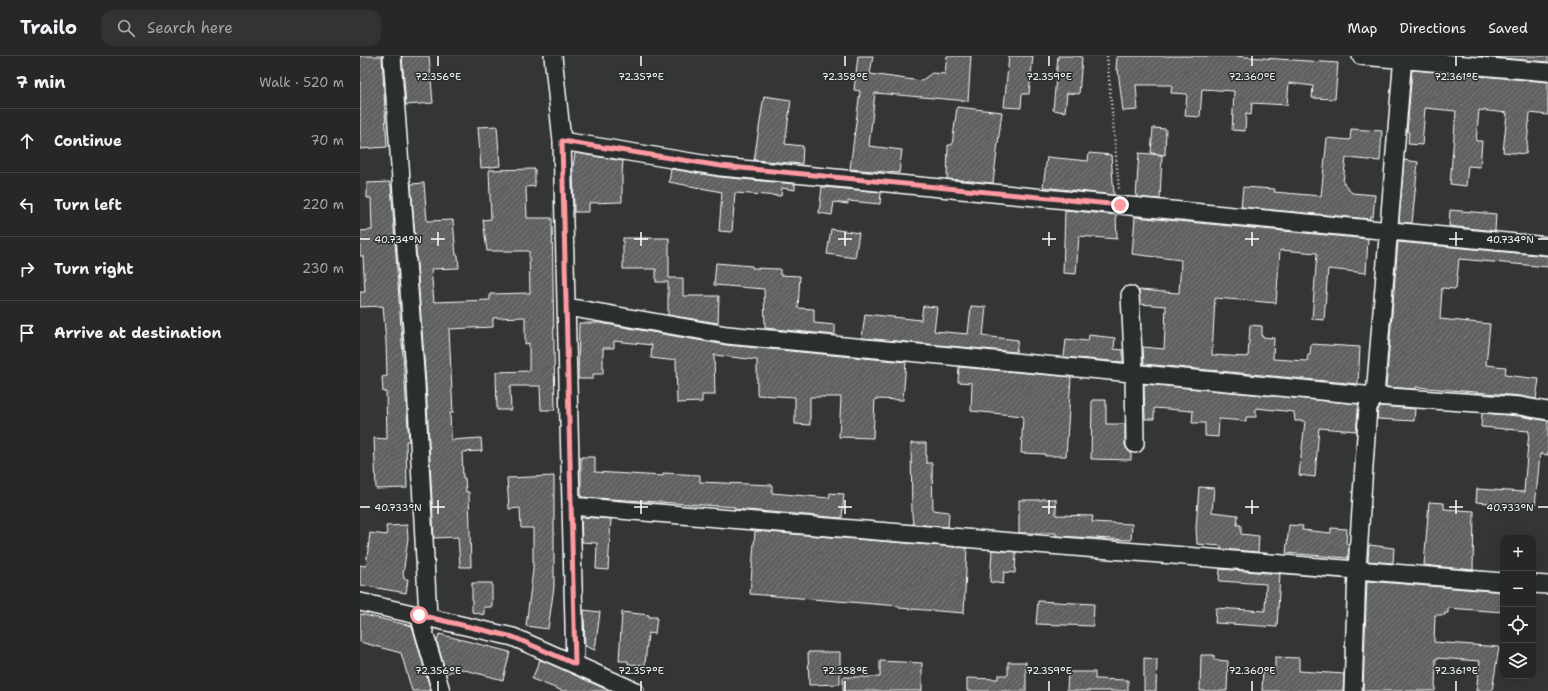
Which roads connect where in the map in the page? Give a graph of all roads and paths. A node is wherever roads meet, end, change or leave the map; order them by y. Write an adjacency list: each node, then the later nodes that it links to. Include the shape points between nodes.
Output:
1 (392, 56): 23 (street, via 416,384)
2 (553, 56): 7 (street)
3 (1108, 56): 8 (path)
4 (1361, 56): 5 (street)
5 (1403, 58): 6 (street); 9 (street)
6 (1548, 72)
7 (562, 141): 8 (street, via 721,166); 12 (street)
8 (1120, 205): 9 (street)
9 (1388, 231): 10 (street); 14 (street)
10 (1548, 246)
11 (1130, 295): 13 (street)
12 (567, 307): 13 (street, via 727,335); 17 (street)
13 (1134, 373): 14 (street); 16 (street)
14 (1375, 396): 15 (street, via 1520,406); 18 (street, via 1368,407)
15 (1548, 411)
16 (1135, 444)
17 (571, 506): 18 (street); 24 (street)
18 (1357, 569): 19 (street); 28 (street)
19 (1500, 582)
20 (1536, 584): 21 (street)
21 (1548, 586)
22 (360, 602): 23 (street)
23 (423, 616): 24 (street, via 513,637); 26 (street)
24 (575, 664): 25 (street)
25 (610, 685): 27 (street)
26 (441, 691)
27 (635, 691)
28 (1353, 691)

